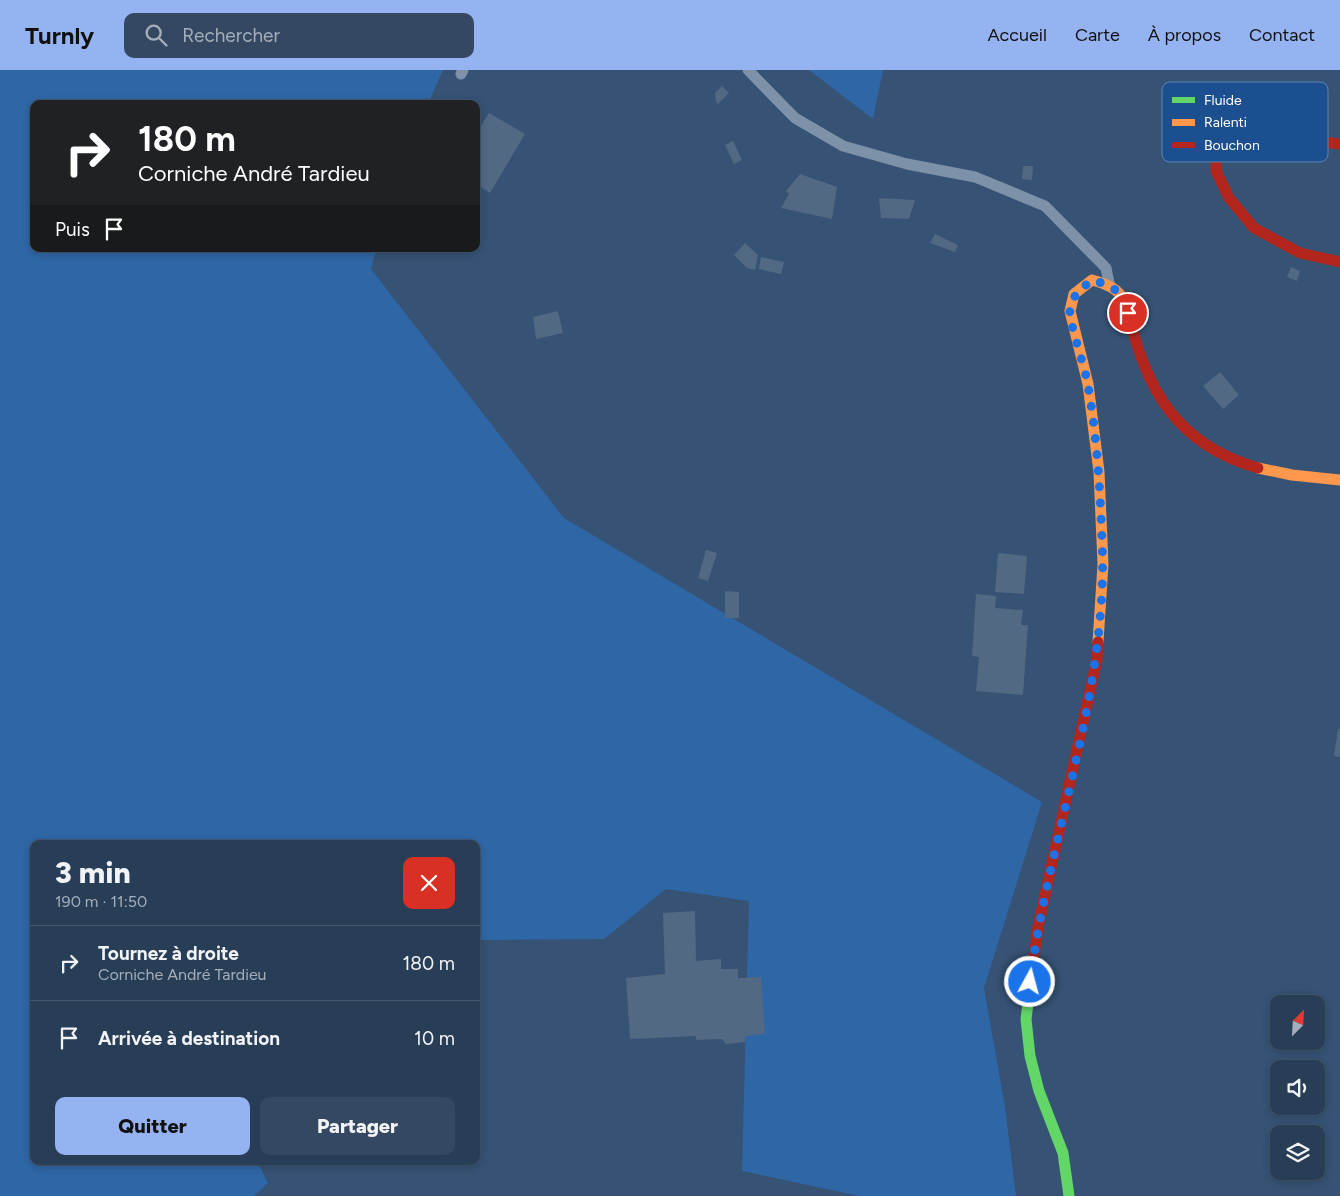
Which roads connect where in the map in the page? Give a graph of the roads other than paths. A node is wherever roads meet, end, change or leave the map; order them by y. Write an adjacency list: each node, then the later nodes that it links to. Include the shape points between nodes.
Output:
1 (748, 70): 4 (lane, via 795,118 843,146 907,164 975,177 1045,206 1106,268)
2 (1216, 162): 3 (street, via 1216,171 1229,198 1254,228 1300,254)
3 (1340, 262)
4 (1110, 285): 5 (street, via 1124,298 1148,375 1168,412 1202,445 1259,470); 6 (street, via 1092,280 1074,294 1070,311 1088,384 1099,472 1103,564 1097,659 1038,927 1026,1019 1030,1056 1039,1091 1063,1154)
5 (1340, 480)
6 (1069, 1196)

